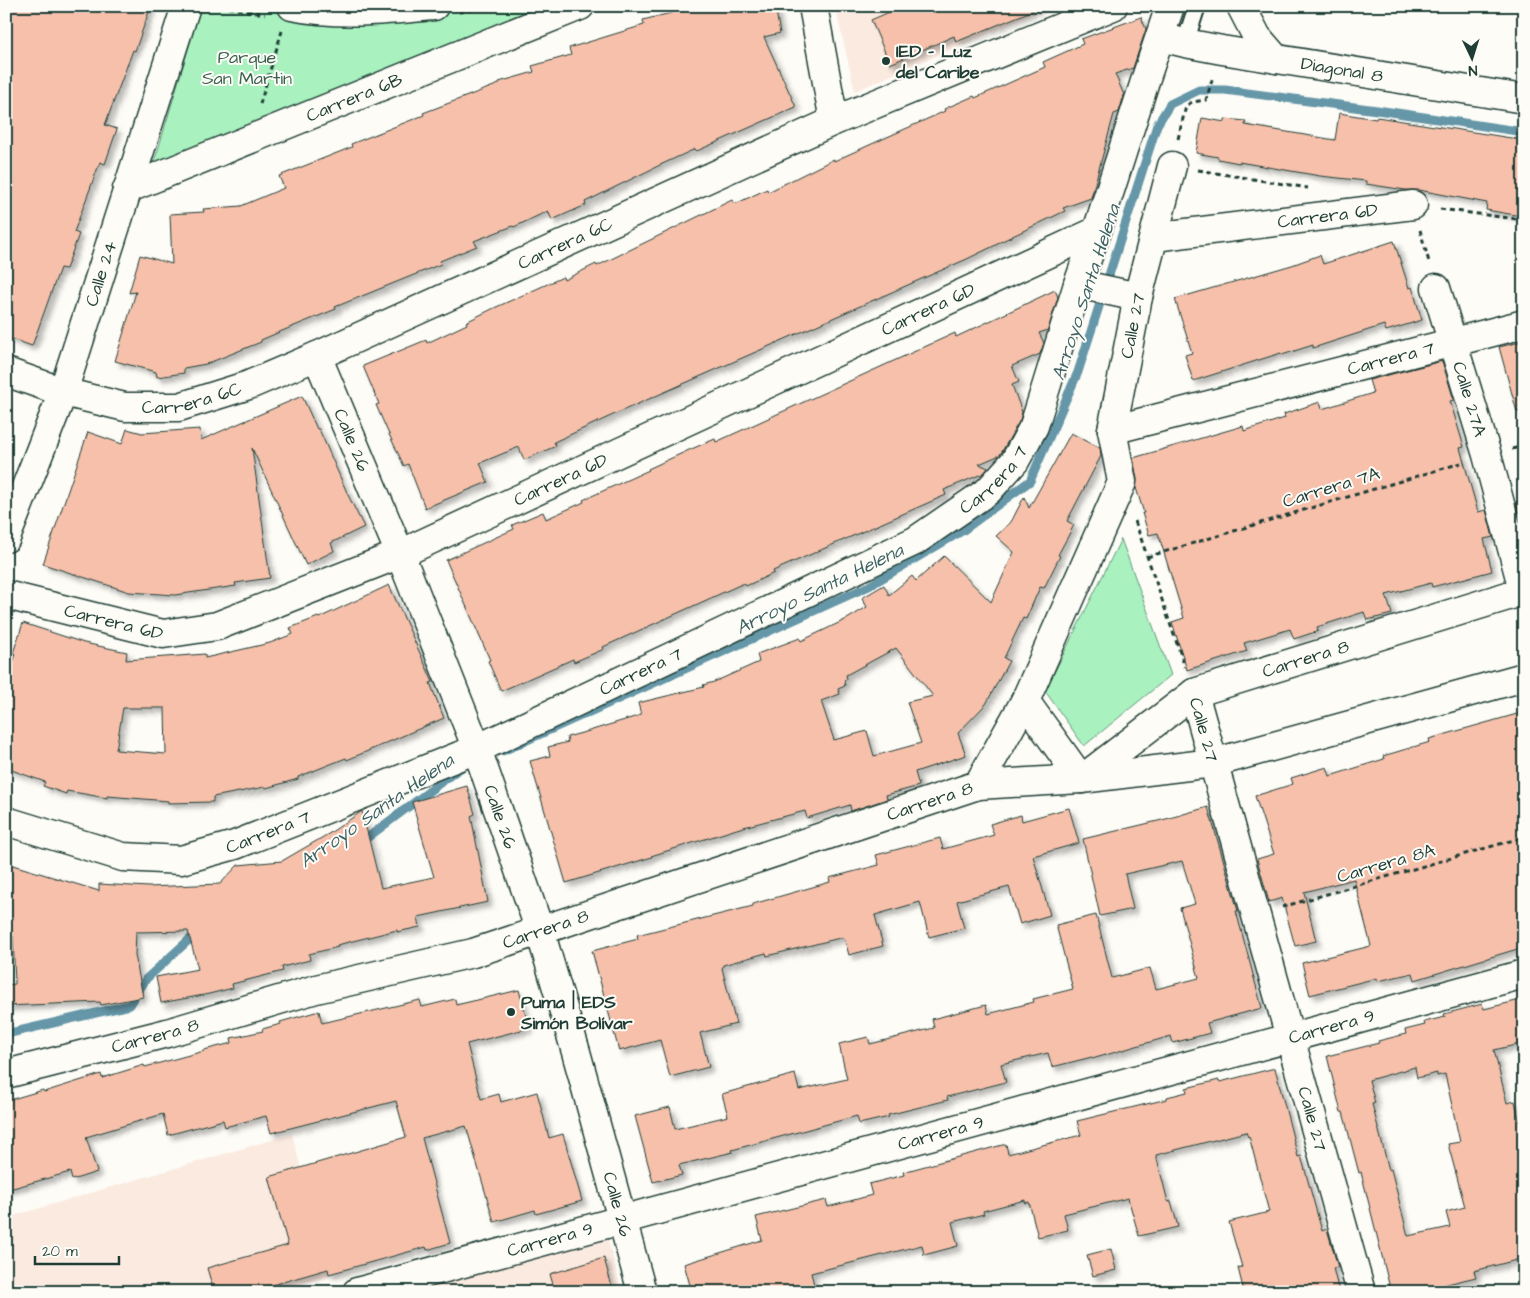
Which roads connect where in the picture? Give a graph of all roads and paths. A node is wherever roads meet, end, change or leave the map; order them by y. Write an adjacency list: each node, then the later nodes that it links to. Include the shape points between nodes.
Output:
1 (186, 6): 17 (street, Calle 24)
2 (434, 6): 9 (street, via 366,12 328,11)
3 (580, 6): 15 (street, Carrera 6B)
4 (813, 6): 14 (street)
5 (1113, 6): 14 (street, Carrera 6C)
6 (1170, 6): 10 (street)
7 (1196, 6): 10 (lane)
8 (1241, 6): 11 (street, via 1257,37)
9 (288, 17): 15 (path)
10 (1173, 40): 11 (street, Diagonal 8); 19 (street, via 1146,78)
11 (1276, 59): 13 (street, Diagonal 8)
12 (1213, 77): 16 (path, via 1206,100 1186,106)
13 (1524, 98)
14 (834, 121): 26 (street, Carrera 6C)
15 (250, 140): 17 (street, Carrera 6B)
16 (1172, 166): 20 (street, Calle 27)
17 (128, 189): 28 (street, Calle 24)
18 (1413, 205): 20 (street, Carrera 6D); 22 (path)
19 (1097, 232): 21 (street, Carrera 7); 34 (street, Carrera 6D)
20 (1154, 237): 23 (street, Calle 27)
21 (1086, 285): 23 (street); 41 (street, Carrera 7, via 1034,426 1015,461 988,491 915,541)
22 (1436, 288): 25 (street, Calle 27A)
23 (1130, 295): 29 (street, Calle 27)
24 (1524, 324): 25 (street, Carrera 7)
25 (1452, 343): 29 (street, Carrera 7); 31 (street, Calle 27A)
26 (317, 356): 28 (street, Carrera 6C, via 249,385 179,407 125,407); 34 (street, Calle 26)
27 (6, 372): 28 (street, Carrera 6C)
28 (63, 392): 33 (street, Calle 24)
29 (1112, 430): 32 (street, Calle 27)
30 (1524, 446): 31 (path, Carrera 7A)
31 (1486, 456): 35 (path, Carrera 7A); 36 (street, Calle 27A)
32 (1122, 482): 35 (path, Calle 27); 40 (street)
33 (6, 538)
34 (400, 554): 37 (street, Carrera 6D, via 217,626 163,634); 41 (street, Calle 26)
35 (1147, 557): 39 (path, Calle 27)
36 (1523, 592): 39 (street, Carrera 8)
37 (6, 595)
38 (1524, 677): 42 (street, Carrera 8)
39 (1194, 694): 42 (street, Calle 27); 43 (street, Carrera 8)
40 (1025, 701): 43 (street); 44 (street)
41 (477, 749): 45 (street, Carrera 7, via 235,845 181,860 123,857); 48 (street, Calle 26)
42 (1213, 763): 43 (street, Carrera 8); 47 (street, Calle 27)
43 (1081, 779): 44 (street, Carrera 8)
44 (978, 785): 48 (street, Carrera 8)
45 (6, 821)
46 (1524, 837): 47 (path, Carrera 8A)
47 (1256, 915): 50 (street, Calle 27)
48 (540, 931): 51 (street, Carrera 8, via 473,953 316,990 167,1033); 52 (street, Calle 26)
49 (1524, 974): 50 (street, Carrera 9)
50 (1290, 1038): 52 (street, Carrera 9); 55 (street, Calle 27)
51 (6, 1074)
52 (623, 1219): 53 (street, Carrera 9); 54 (street, Calle 26)
53 (357, 1292)
54 (642, 1292)
55 (1361, 1292)

